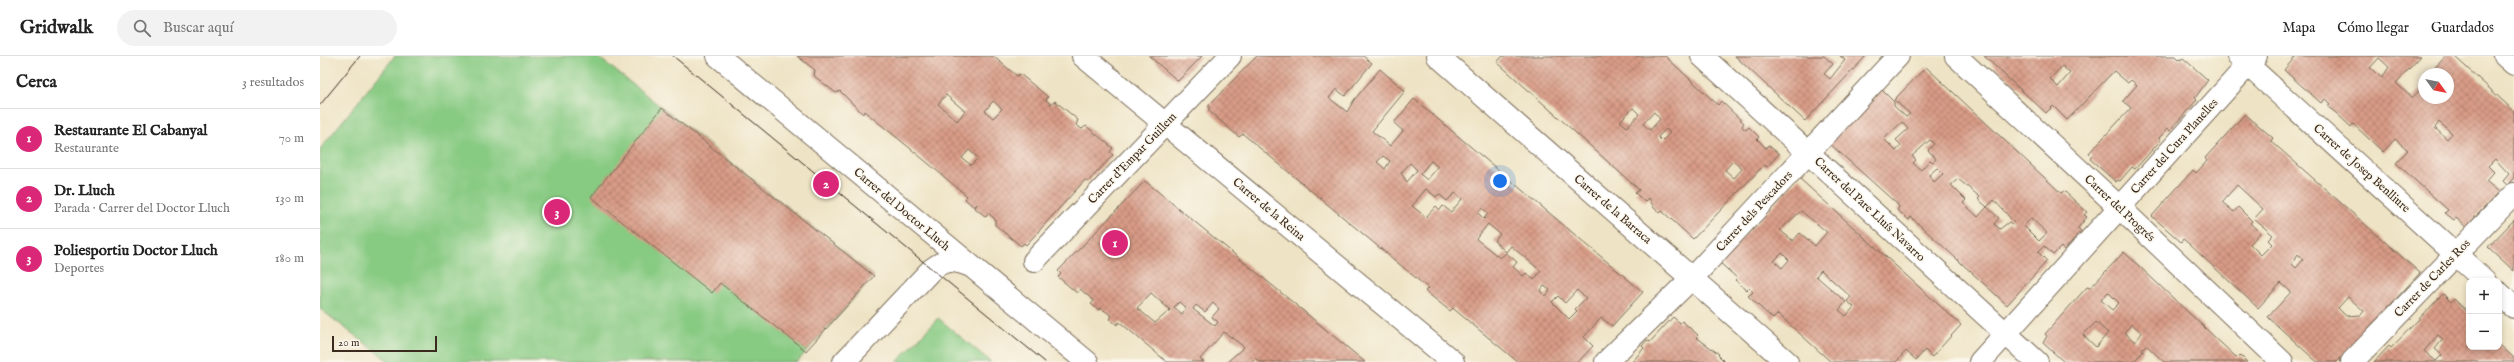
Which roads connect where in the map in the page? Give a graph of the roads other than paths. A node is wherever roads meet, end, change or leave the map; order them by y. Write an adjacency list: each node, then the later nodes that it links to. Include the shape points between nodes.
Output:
1 (718, 56): 17 (street, Carrer del Doctor Lluch)
2 (1083, 56): 11 (street, Carrer de la Reina)
3 (1230, 56): 11 (street, Carrer d'Empar Guillem)
4 (1438, 56): 18 (street, Carrer de la Barraca)
5 (1702, 56): 12 (street, Carrer del Pare Lluís Navarro)
6 (1898, 56): 12 (street, Carrer dels Pescadors)
7 (1956, 56): 14 (street, Carrer del Progrés)
8 (2506, 56): 10 (street)
9 (2247, 59): 14 (street, Carrer del Cura Planelles); 15 (street, Carrer de Josep Benlliure)
10 (2514, 64)
11 (1165, 123): 16 (street, Carrer d'Empar Guillem); 25 (street, Carrer de la Reina)
12 (1808, 152): 18 (street, Carrer dels Pescadors); 22 (street, Carrer del Pare Lluís Navarro)
13 (2514, 194): 15 (street, Carrer de Carles Ros)
14 (2119, 207): 22 (street, Carrer del Cura Planelles); 30 (street, Carrer del Progrés)
15 (2455, 253): 19 (street, Carrer de Josep Benlliure); 31 (street, Carrer de Carles Ros)
16 (1034, 260)
17 (968, 265): 23 (street, via 954,260 944,261 931,270); 24 (street, Carrer del Doctor Lluch)
18 (1692, 278): 26 (street, Carrer dels Pescadors); 27 (street, Carrer de la Barraca)
19 (2482, 278)
20 (2502, 296): 21 (street)
21 (2514, 307)
22 (2006, 334): 28 (street, Carrer del Cura Planelles); 29 (street, Carrer del Pare Lluís Navarro)
23 (844, 362)
24 (1087, 362)
25 (1453, 362)
26 (1606, 362)
27 (1787, 362)
28 (1980, 362)
29 (2037, 362)
30 (2282, 362)
31 (2352, 362)

